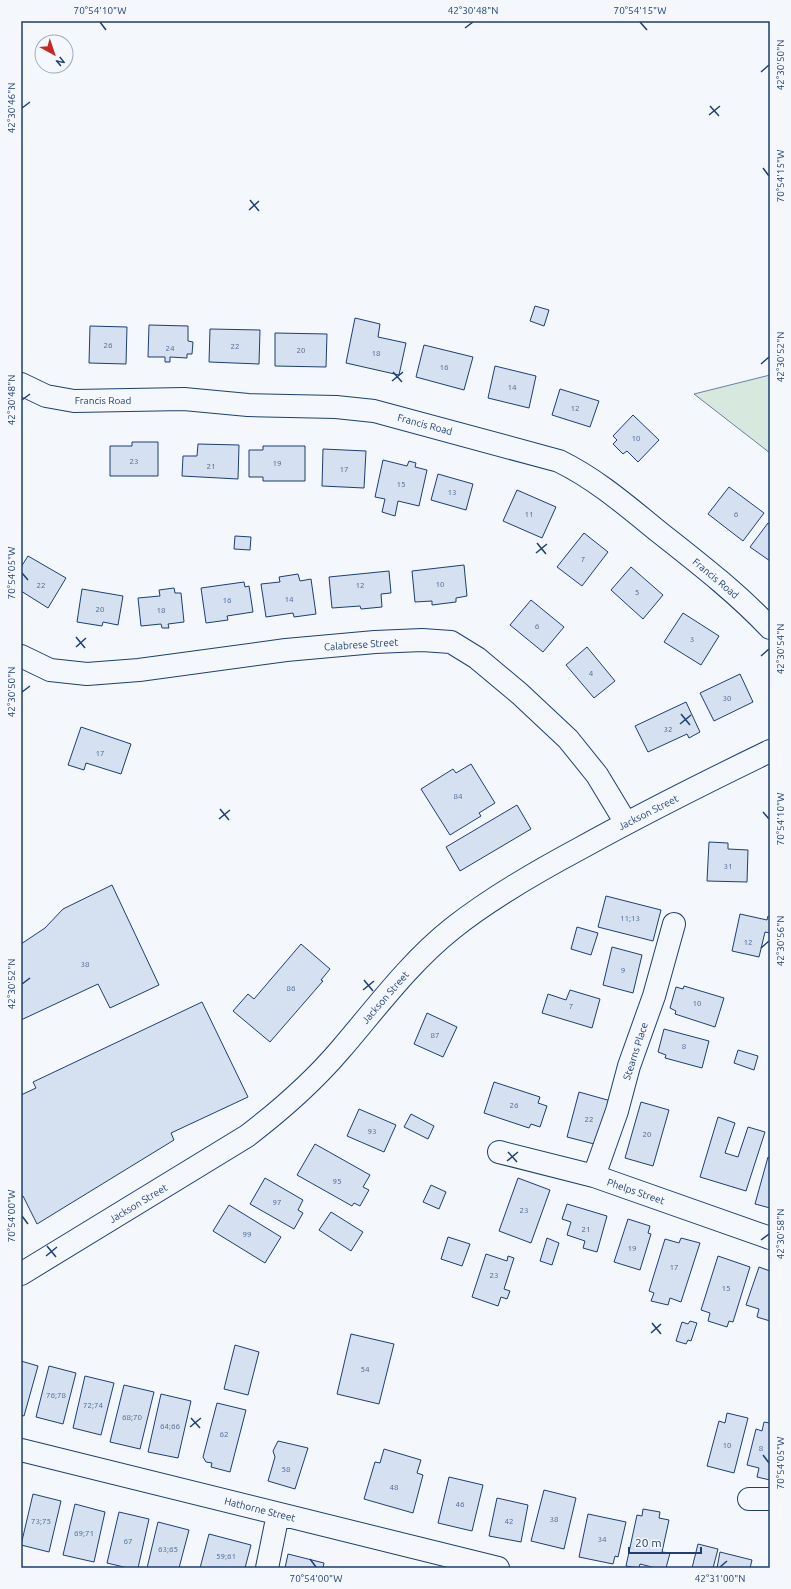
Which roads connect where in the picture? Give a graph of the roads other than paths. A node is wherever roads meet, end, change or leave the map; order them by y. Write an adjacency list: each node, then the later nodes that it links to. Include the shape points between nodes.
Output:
1 (21, 384): 2 (street, Francis Road, via 46,396 74,401 184,399 248,405 336,406 374,411 559,460 582,472 638,516 750,607)
2 (770, 628)
3 (21, 656): 5 (street, Calabrese Street, via 50,670 87,674 140,670 286,650 360,643 422,640 451,642 477,658 568,739 597,774)
4 (770, 751): 5 (street, Jackson Street)
5 (626, 823): 10 (street, Jackson Street, via 534,873 453,928 406,972 312,1081 247,1136)
6 (674, 924): 8 (street, Stearns Place, via 654,996)
7 (499, 1152): 8 (street, Phelps Street)
8 (594, 1176): 9 (street, Phelps Street)
9 (770, 1238)
10 (21, 1274)
11 (21, 1450): 12 (street, Hathorne Street)
12 (278, 1514): 13 (street); 14 (street, Hathorne Street)
13 (267, 1568)
14 (498, 1568)

